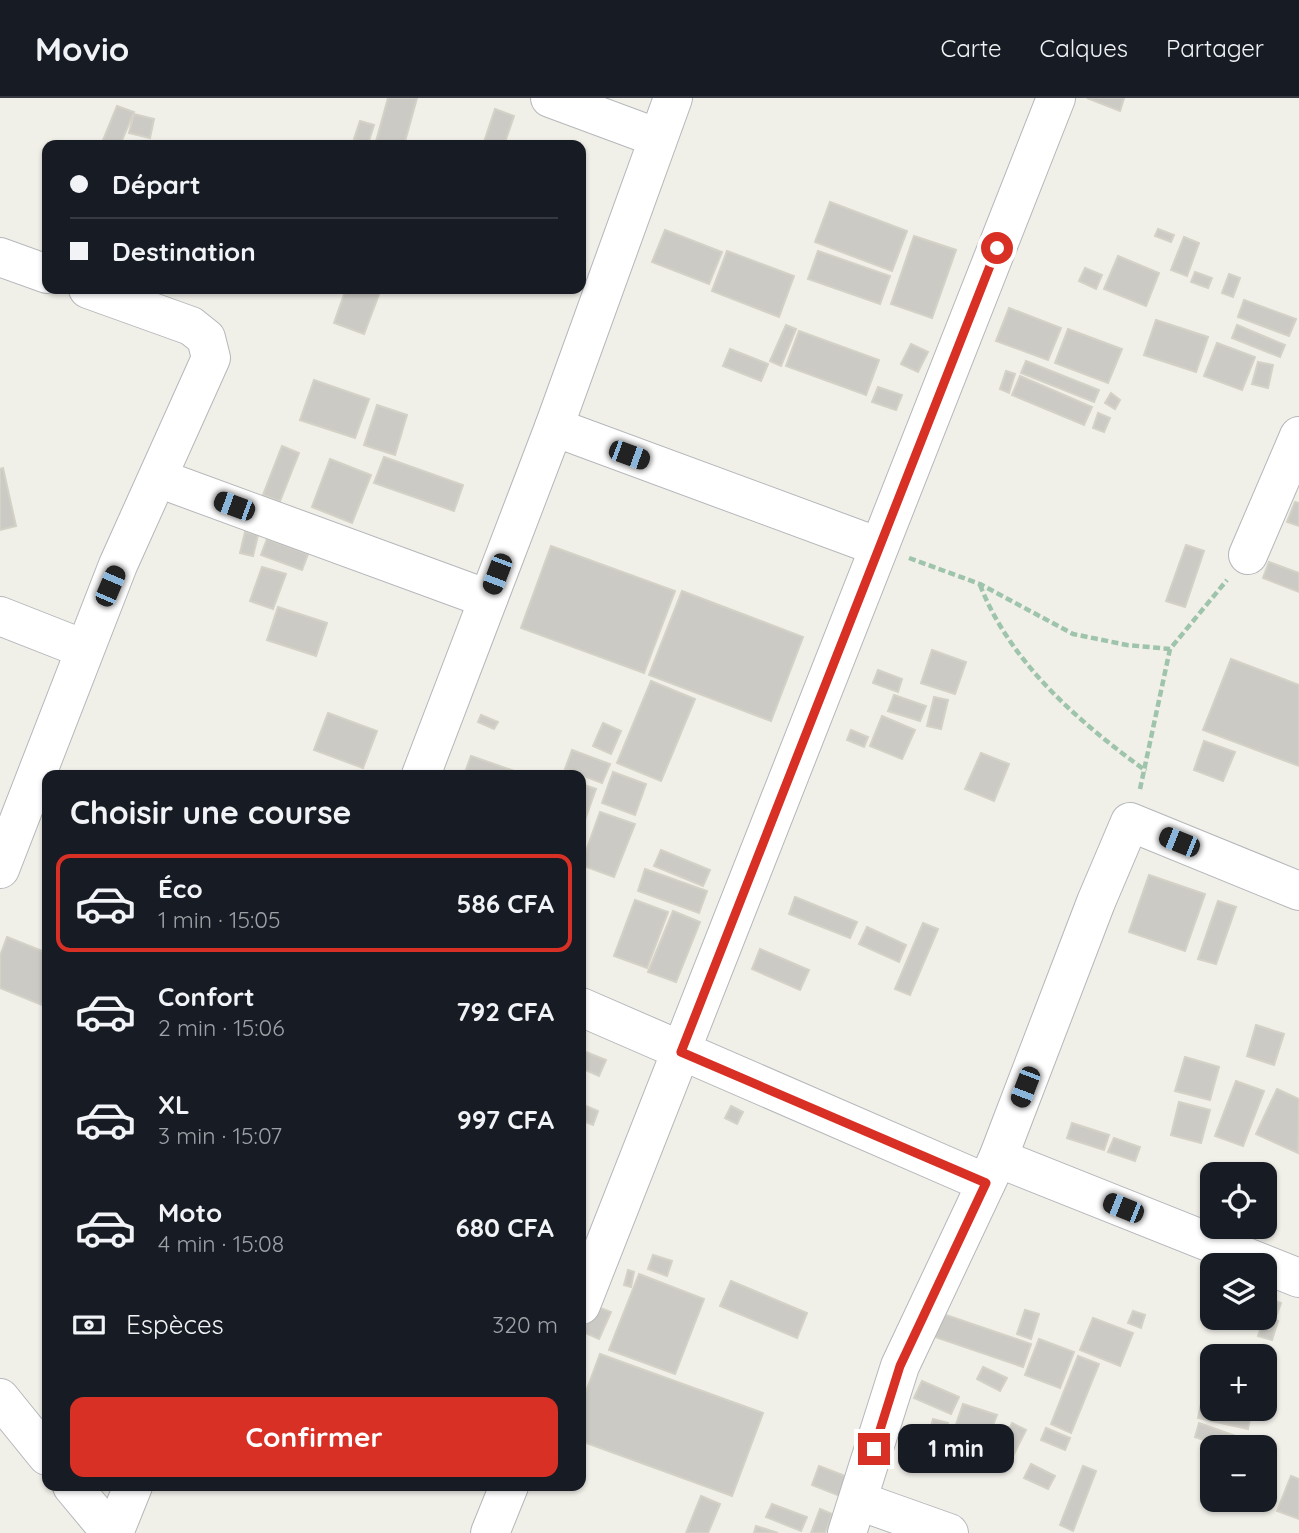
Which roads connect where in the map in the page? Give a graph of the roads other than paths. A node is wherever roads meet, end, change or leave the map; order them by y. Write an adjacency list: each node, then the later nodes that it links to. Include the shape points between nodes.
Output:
1 (551, 98): 4 (street)
2 (673, 98): 4 (street)
3 (1056, 98): 11 (street)
4 (658, 138): 8 (street)
5 (0, 257): 6 (street)
6 (42, 272)
7 (103, 294): 10 (street, via 191,326 206,338 211,358)
8 (554, 427): 11 (street); 13 (street)
9 (1299, 436): 12 (street)
10 (158, 478): 13 (street); 15 (street)
11 (879, 547): 20 (street)
12 (1248, 555)
13 (488, 599): 16 (street)
14 (0, 617): 15 (street)
15 (84, 649): 17 (street)
16 (423, 770)
17 (0, 869)
18 (1299, 891): 21 (street, via 1130,822)
19 (586, 1009): 20 (street)
20 (681, 1052): 21 (street); 23 (street)
21 (992, 1170): 22 (street); 29 (street, via 900,1366)
22 (1299, 1278)
23 (586, 1292)
24 (0, 1398): 25 (street)
25 (42, 1449)
26 (76, 1491): 30 (street)
27 (131, 1491): 30 (street)
28 (507, 1491): 31 (street)
29 (853, 1517): 32 (street)
30 (112, 1533)
31 (490, 1533)
32 (949, 1533)

